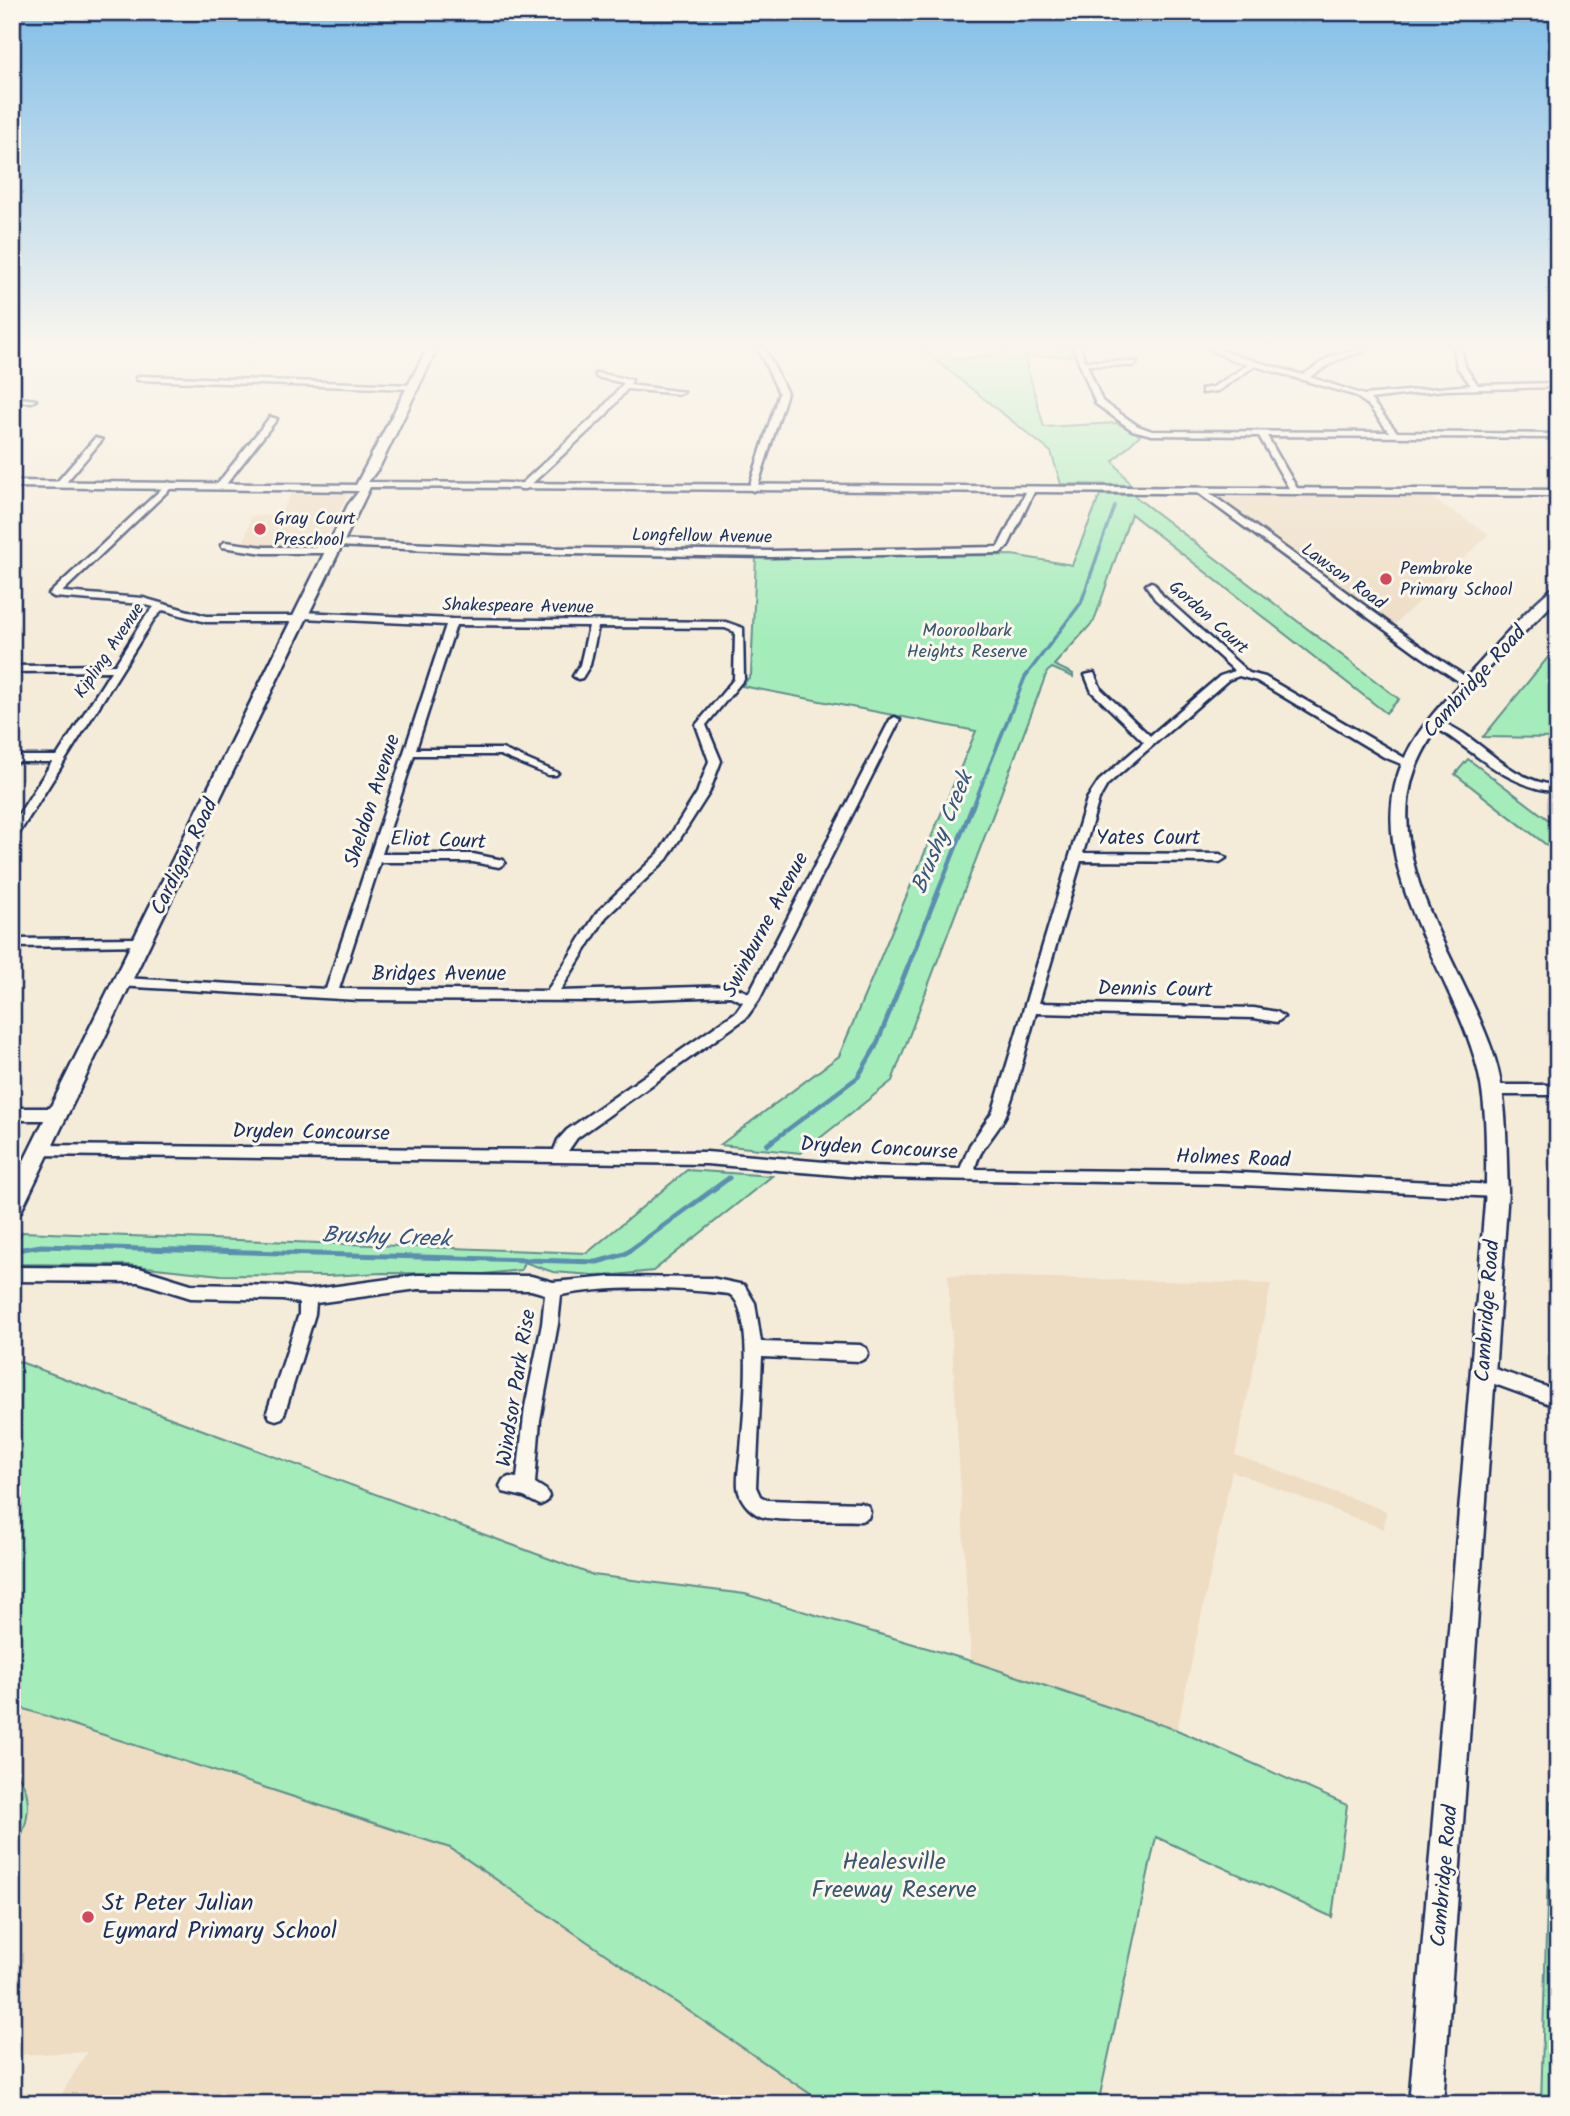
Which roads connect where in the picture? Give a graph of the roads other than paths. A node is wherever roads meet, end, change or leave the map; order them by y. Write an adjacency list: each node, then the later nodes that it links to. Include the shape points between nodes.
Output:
1 (93, 446): 8 (street)
2 (252, 446): 10 (street)
3 (384, 446): 12 (street, Cardigan Road)
4 (568, 446): 11 (street)
5 (766, 446): 13 (street)
6 (1268, 446): 15 (street)
7 (12, 484): 8 (street)
8 (60, 484): 9 (street)
9 (169, 485): 10 (street); 22 (street, Kipling Avenue, via 54,594)
10 (221, 485): 12 (street)
11 (523, 487): 12 (street); 13 (street)
12 (363, 488): 19 (street, Cardigan Road)
13 (753, 488): 14 (street)
14 (1031, 490): 16 (street); 19 (street, Longfellow Avenue, via 1000,550 771,554)
15 (1294, 490): 16 (street); 17 (street)
16 (1201, 491): 31 (street, Lawson Road)
17 (1558, 493)
18 (225, 545): 19 (street, via 264,550)
19 (334, 546): 23 (street, Cardigan Road)
20 (1151, 585): 28 (street, Gordon Court, via 1158,597)
21 (1558, 590): 31 (street, Cambridge Road)
22 (161, 606): 23 (street, Shakespeare Avenue, via 206,619); 26 (street, Kipling Avenue)
23 (300, 617): 24 (street, Shakespeare Avenue); 46 (street, Cardigan Road)
24 (452, 622): 25 (street, Shakespeare Avenue); 35 (street, Sheldon Avenue)
25 (594, 624): 30 (street); 50 (street, Shakespeare Avenue, via 735,626 741,637 741,672 701,725 715,761 703,793 663,856 602,914)
26 (117, 668): 27 (street); 37 (street, Kipling Avenue)
27 (12, 669)
28 (1245, 674): 34 (street, Dryden Concourse, via 1224,678); 38 (street)
29 (1090, 675): 34 (street, via 1096,690)
30 (578, 676)
31 (1471, 684): 33 (street, Cambridge Road)
32 (895, 720): 51 (street, Swinburne Avenue)
33 (1436, 723): 38 (street, Cambridge Road); 40 (street, via 1523,784)
34 (1150, 741): 42 (street, Dryden Concourse, via 1099,787)
35 (410, 752): 39 (street, via 502,752); 43 (street, Sheldon Avenue)
36 (12, 759): 37 (street)
37 (62, 759): 41 (street, Kipling Avenue)
38 (1409, 764): 54 (street, Cambridge Road, via 1397,808 1404,858 1472,1023)
39 (552, 773)
40 (1558, 789)
41 (12, 835)
42 (1076, 857): 44 (street, Yates Court); 52 (street, Dryden Concourse)
43 (375, 858): 45 (street, Eliot Court, via 473,858); 49 (street, Sheldon Avenue)
44 (1220, 858)
45 (499, 863)
46 (144, 942): 47 (street); 48 (street, Cardigan Road)
47 (12, 943)
48 (123, 983): 49 (street, Bridges Avenue); 57 (street, Cardigan Road)
49 (331, 993): 50 (street, Bridges Avenue)
50 (551, 995): 51 (street, Bridges Avenue, via 732,990)
51 (752, 1000): 59 (street, Swinburne Avenue, via 741,1015 572,1134)
52 (1031, 1008): 53 (street, Dennis Court); 60 (street, Dryden Concourse, via 997,1120 972,1150)
53 (1277, 1017)
54 (1493, 1090): 55 (street); 61 (street, Cambridge Road)
55 (1558, 1090)
56 (12, 1114): 57 (street)
57 (59, 1114): 58 (street, Cardigan Road)
58 (41, 1151): 59 (street, Dryden Concourse); 62 (street, Cardigan Road)
59 (559, 1157): 60 (street, Dryden Concourse, via 713,1158)
60 (967, 1175): 61 (street, Holmes Road, via 1219,1178)
61 (1497, 1191): 68 (street, Cambridge Road)
62 (12, 1207)
63 (12, 1274): 65 (street, Windsor Park Rise, via 139,1275 191,1292)
64 (553, 1289): 65 (street, Windsor Park Rise, via 531,1283 418,1282); 66 (street, via 581,1285 734,1287 747,1303); 71 (street, Windsor Park Rise)
65 (308, 1297): 70 (street, via 305,1321)
66 (755, 1349): 67 (street); 72 (street, via 750,1497 765,1509)
67 (860, 1353)
68 (1484, 1374): 69 (street); 73 (street, Cambridge Road)
69 (1558, 1399)
70 (276, 1412)
71 (525, 1490)
72 (861, 1511)
73 (1426, 2104)

